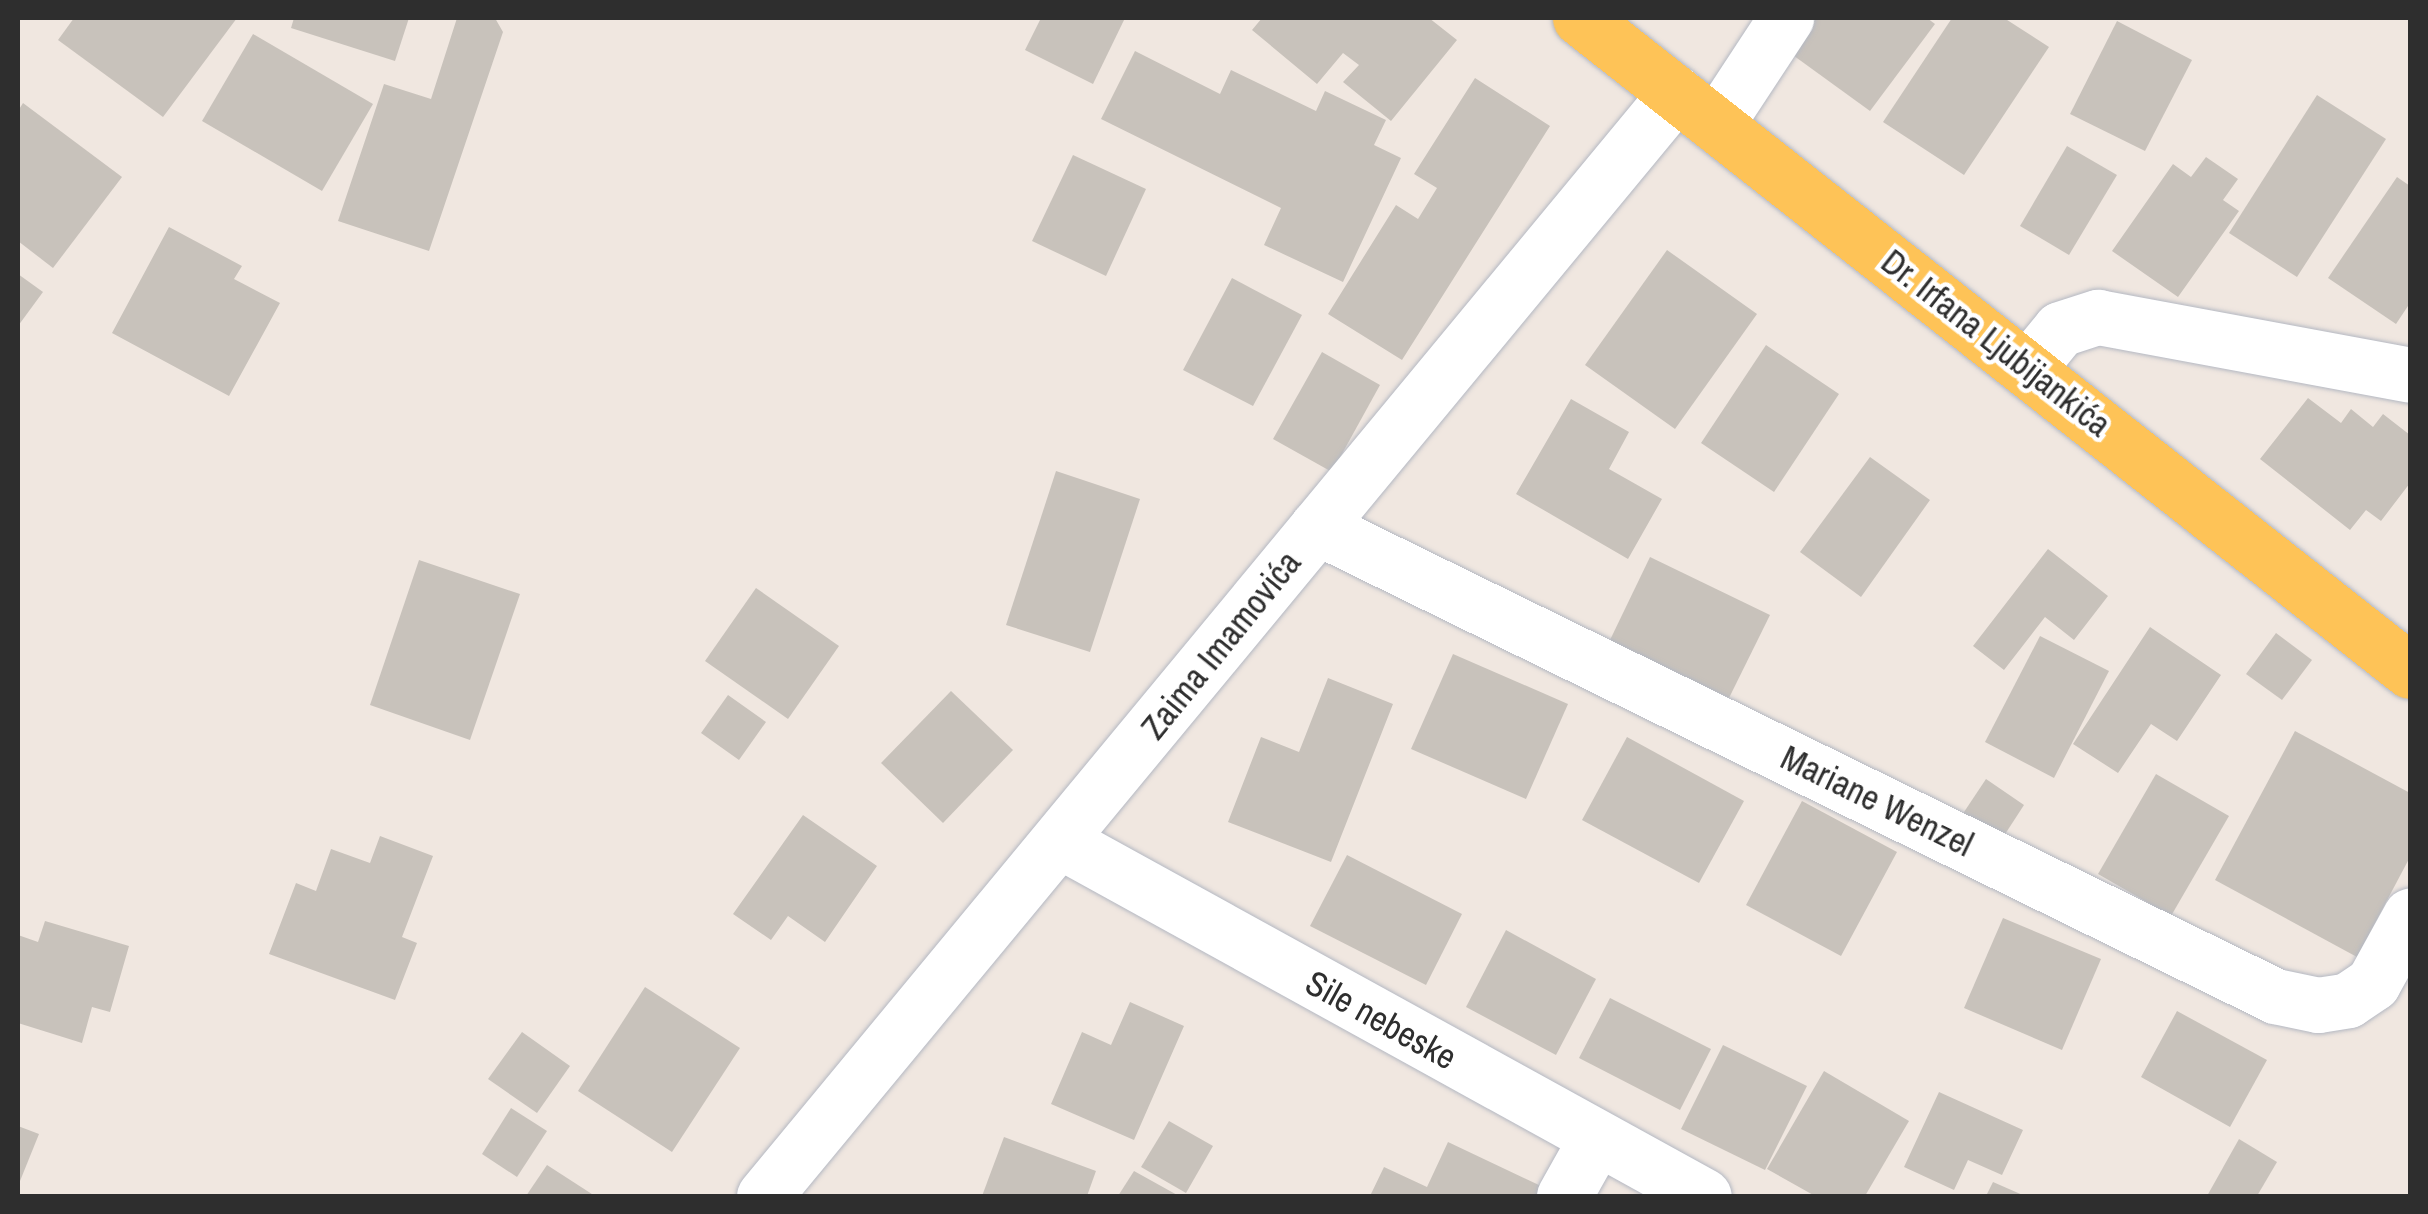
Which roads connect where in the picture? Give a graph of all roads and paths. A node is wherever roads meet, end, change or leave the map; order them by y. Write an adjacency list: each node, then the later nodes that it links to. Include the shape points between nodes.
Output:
1 (1580, 18): 3 (main road, Dr. Irfana Ljubijankića)
2 (1786, 18): 3 (street, Zaima Imamovića)
3 (1697, 108): 4 (main road, Dr. Irfana Ljubijankića); 6 (street, Zaima Imamovića)
4 (2028, 368): 5 (street, via 2060,329 2098,316); 7 (main road, Dr. Irfana Ljubijankića)
5 (2410, 375)
6 (1318, 527): 8 (street, Zaima Imamovića); 9 (street, Mariane Wenzel, via 2276,996 2318,1005 2348,1000 2373,982)
7 (2410, 671)
8 (1060, 842): 10 (street, Sile nebeske); 11 (street, Zaima Imamovića)
9 (2410, 916)
10 (1596, 1139): 12 (street); 13 (street, Sile nebeske)
11 (764, 1196)
12 (1564, 1196)
13 (1704, 1196)

